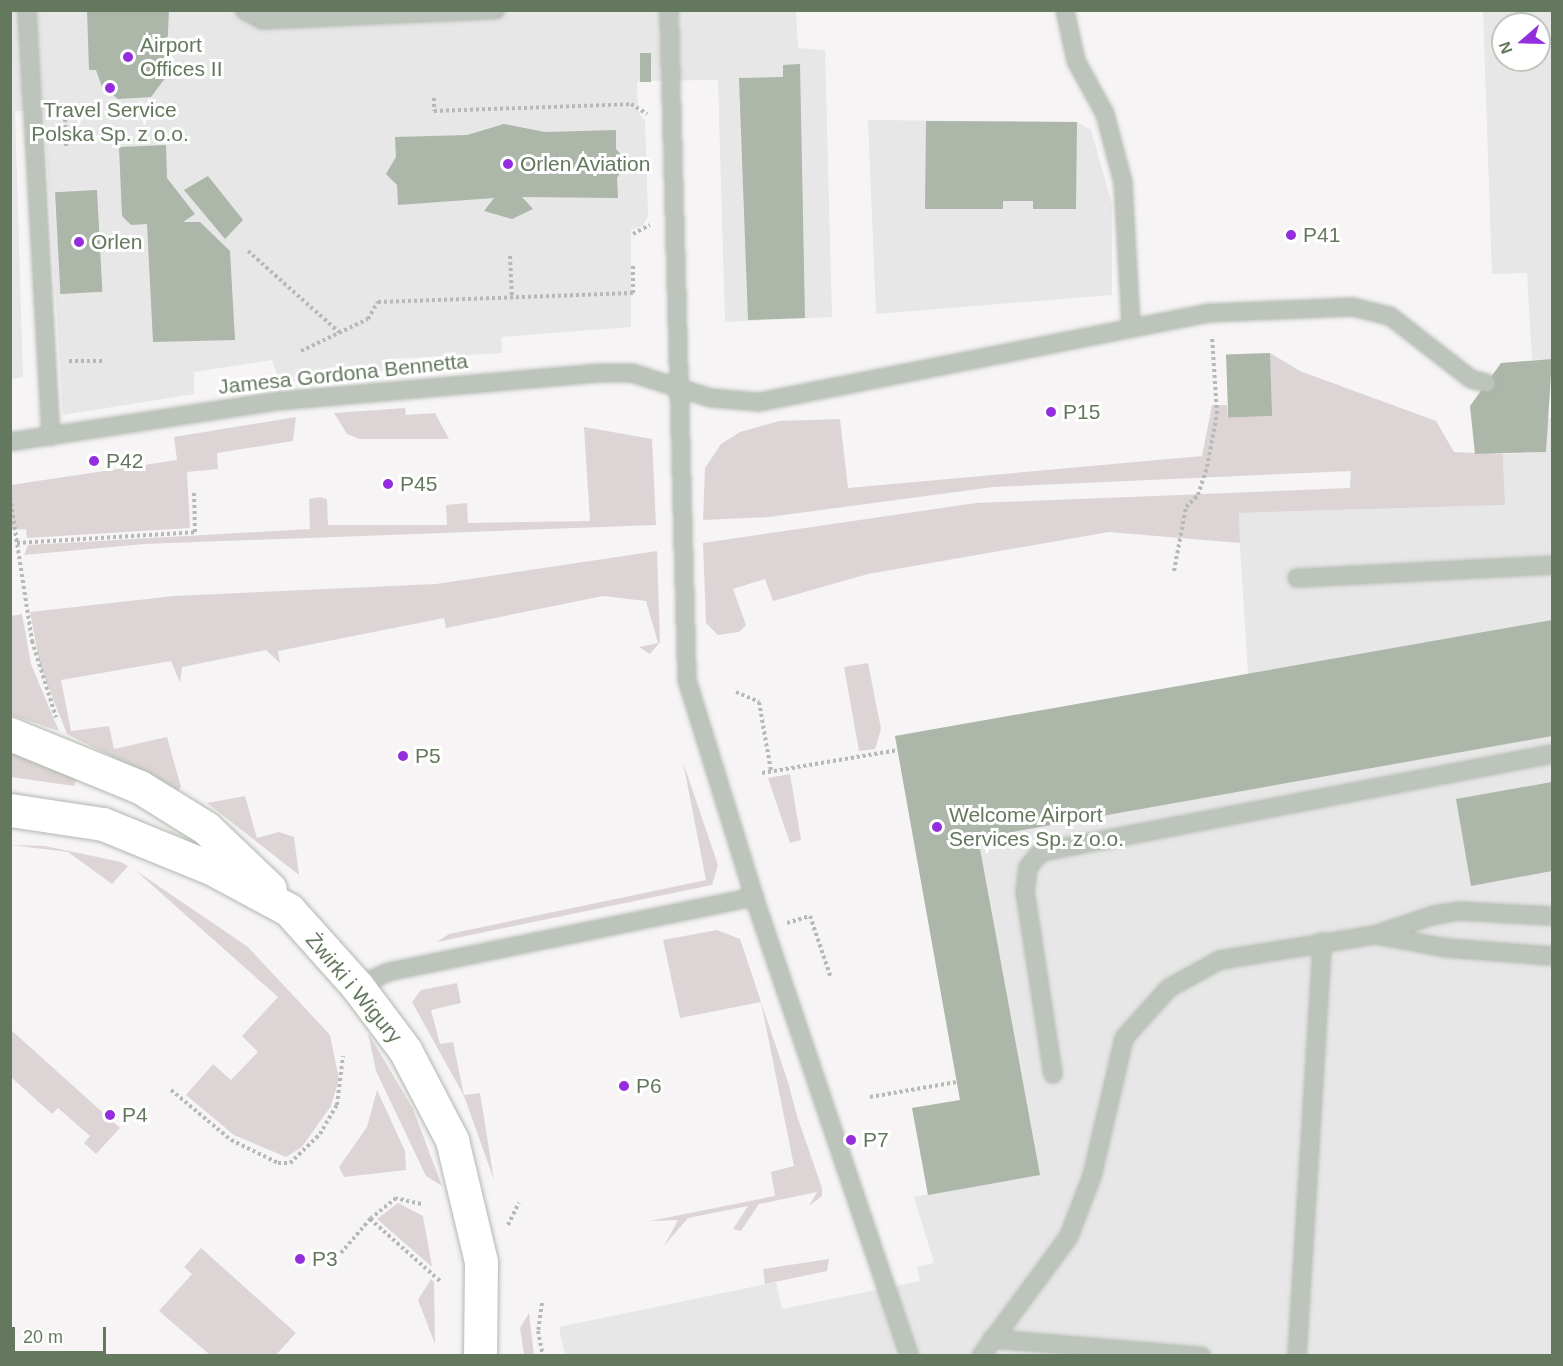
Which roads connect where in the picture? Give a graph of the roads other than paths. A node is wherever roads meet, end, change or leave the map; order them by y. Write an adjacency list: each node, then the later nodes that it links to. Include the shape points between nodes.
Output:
1 (27, 10): 9 (lane)
2 (244, 10): 3 (lane, via 263,20)
3 (496, 10)
4 (669, 10): 8 (lane)
5 (1065, 10): 6 (lane, via 1076,61 1105,114 1123,182)
6 (1131, 327): 7 (lane, Jamesa Gordona Bennetta, via 1210,313 1372,309 1406,325 1461,372); 8 (lane, Jamesa Gordona Bennetta, via 769,401 711,398)
7 (1486, 383)
8 (680, 386): 9 (lane, Jamesa Gordona Bennetta, via 632,373 600,373 279,401); 16 (lane, via 687,680)
9 (51, 436): 10 (lane, Jamesa Gordona Bennetta)
10 (10, 442)
11 (1552, 565): 12 (lane)
12 (1297, 578)
13 (10, 734): 17 (street, via 140,787 206,828)
14 (1552, 754): 23 (lane, via 1041,852 1028,867 1025,892)
15 (10, 810): 17 (street, Żwirki i Wigury, via 103,824 143,838)
16 (754, 897): 22 (lane, via 388,972); 26 (lane)
17 (289, 910): 22 (street, Żwirki i Wigury)
18 (1552, 916): 19 (lane, via 1460,911)
19 (1375, 935): 20 (lane); 21 (lane, via 1447,948)
20 (1322, 942): 24 (lane, via 1220,960 1169,988 1144,1010 1124,1038 1092,1176 1069,1236 1024,1304); 29 (lane)
21 (1552, 956)
22 (357, 986): 25 (street, Żwirki i Wigury, via 405,1050 452,1140 481,1262)
23 (1053, 1074)
24 (992, 1340): 27 (lane); 28 (lane)
25 (480, 1356)
26 (909, 1356)
27 (981, 1356)
28 (1201, 1356)
29 (1297, 1356)

